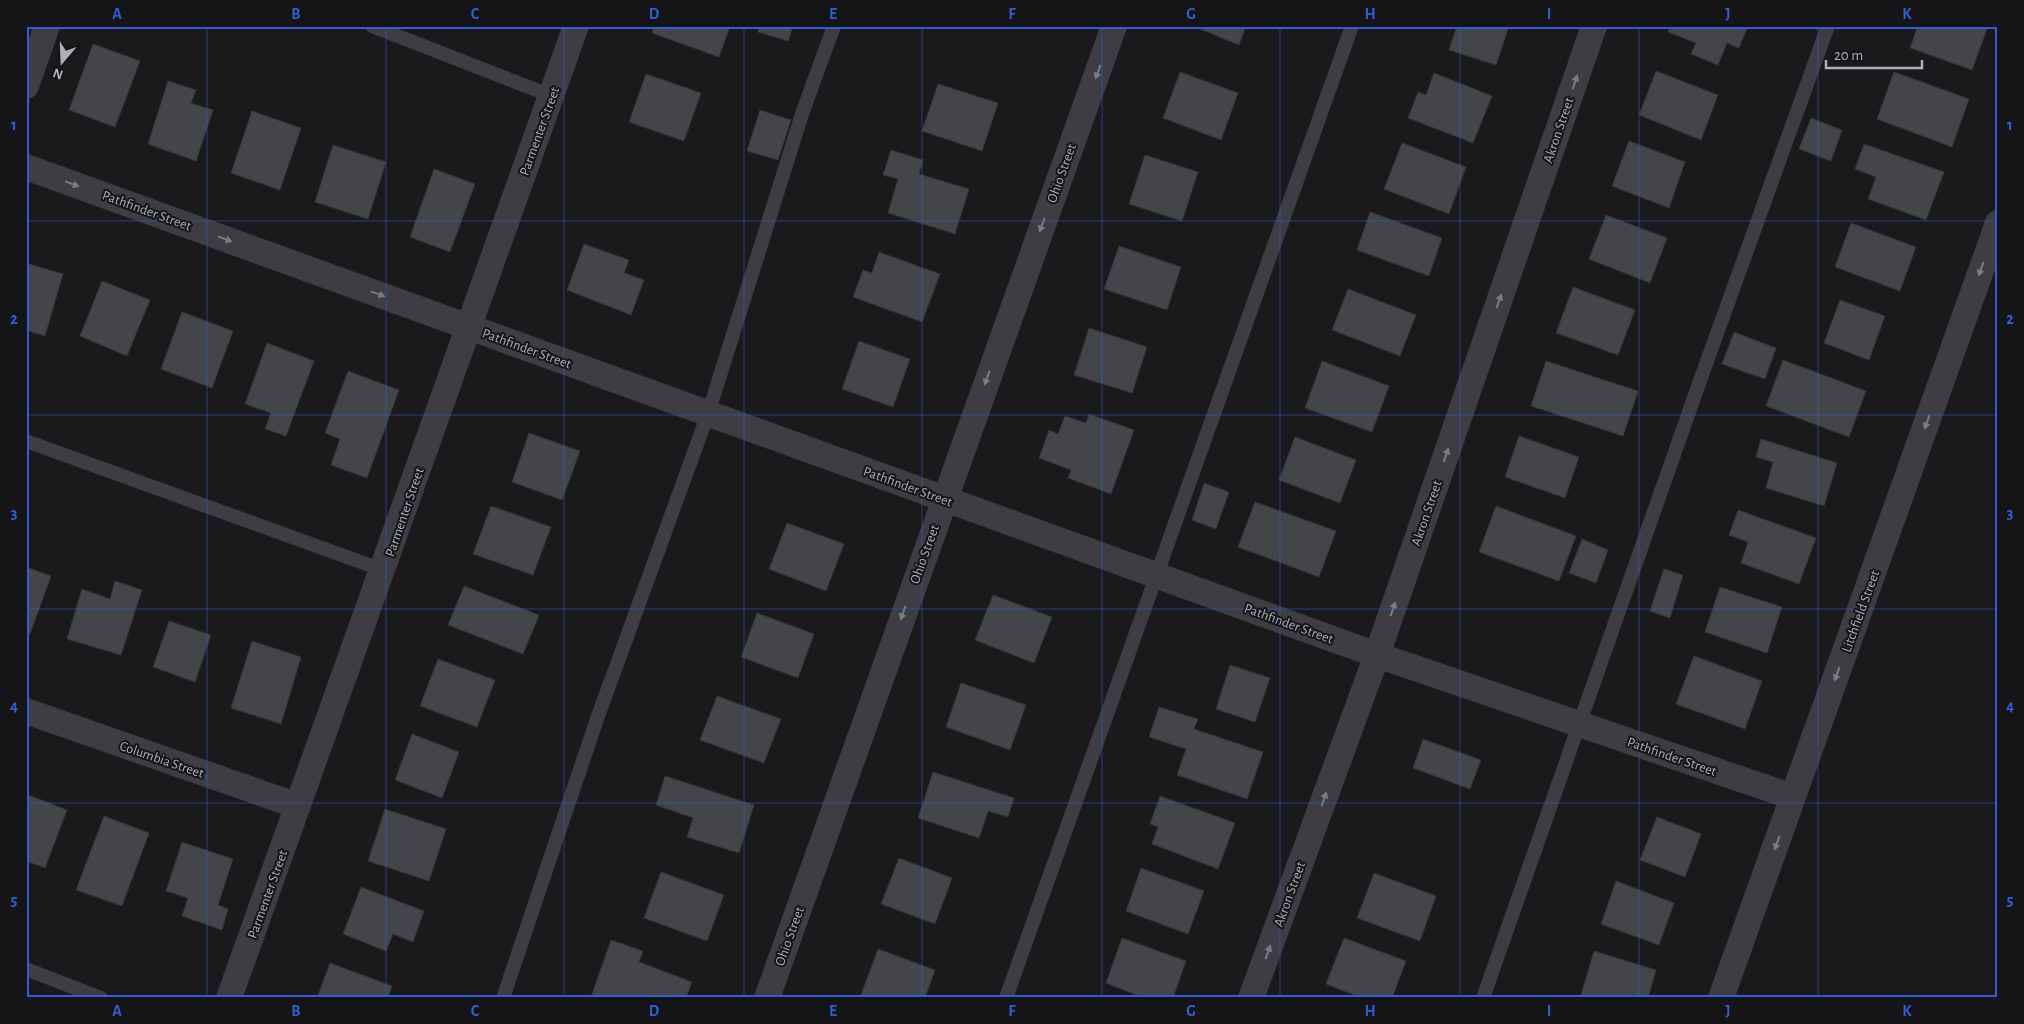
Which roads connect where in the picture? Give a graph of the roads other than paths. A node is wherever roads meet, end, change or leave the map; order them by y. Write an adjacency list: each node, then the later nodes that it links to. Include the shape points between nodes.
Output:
1 (47, 26): 9 (street)
2 (372, 26): 10 (lane)
3 (576, 26): 10 (street, Parmenter Street)
4 (834, 26): 14 (lane, via 803,112)
5 (1114, 26): 16 (street, Ohio Street, one-way to 16)
6 (1352, 26): 18 (lane)
7 (1594, 26): 19 (street, Akron Street, one-way to 7)
8 (1828, 26): 21 (lane)
9 (26, 86)
10 (552, 96): 13 (street, Parmenter Street)
11 (26, 167): 13 (street, Pathfinder Street, one-way to 13)
12 (1998, 223): 22 (street, Litchfield Street, one-way to 22)
13 (469, 327): 14 (street, Pathfinder Street); 17 (street, Parmenter Street)
14 (708, 414): 16 (street, Pathfinder Street); 27 (lane, via 597,719)
15 (26, 441): 17 (lane)
16 (944, 499): 18 (street, Pathfinder Street); 28 (street, Ohio Street, one-way to 28)
17 (383, 570): 23 (street, Parmenter Street)
18 (1158, 576): 19 (street, Pathfinder Street); 29 (lane)
19 (1377, 655): 21 (street, Pathfinder Street); 30 (street, Akron Street, one-way to 19)
20 (26, 711): 23 (street, Columbia Street)
21 (1579, 724): 22 (street, Pathfinder Street); 31 (lane)
22 (1793, 797): 32 (street, Litchfield Street, one-way to 32)
23 (298, 806): 26 (street, Parmenter Street)
24 (26, 969): 25 (lane)
25 (101, 998)
26 (229, 998)
27 (503, 998)
28 (767, 998)
29 (1006, 998)
30 (1251, 998)
31 (1483, 998)
32 (1721, 998)

